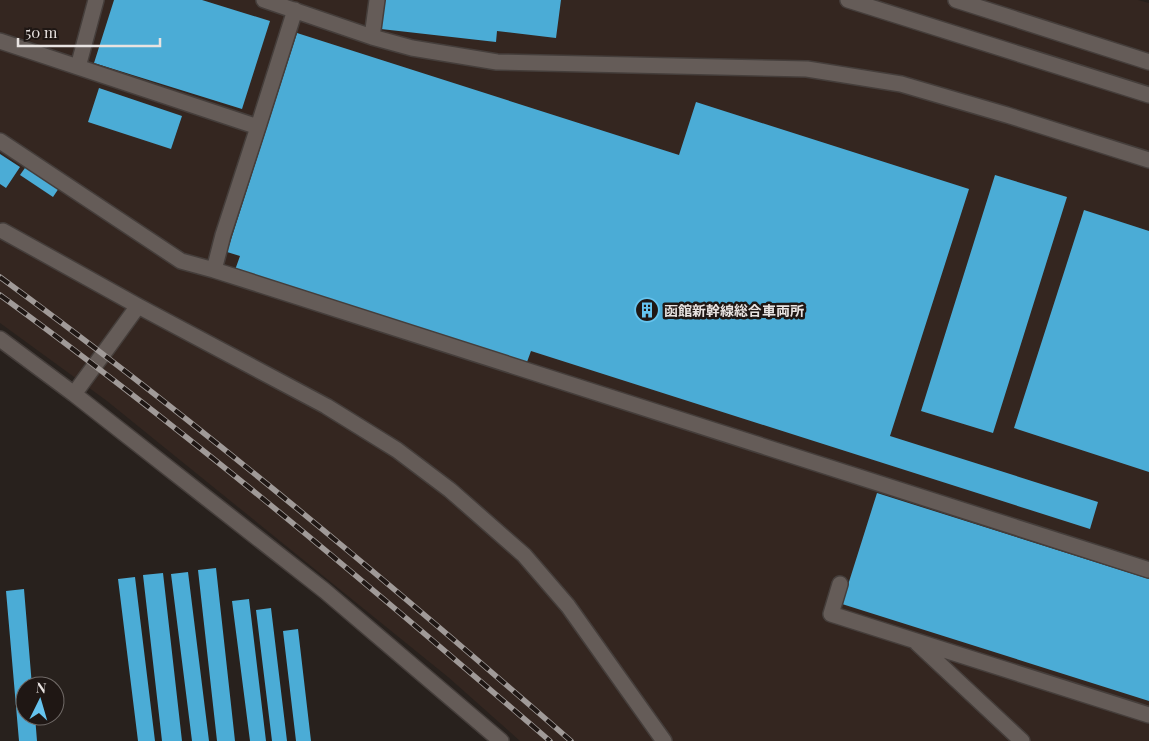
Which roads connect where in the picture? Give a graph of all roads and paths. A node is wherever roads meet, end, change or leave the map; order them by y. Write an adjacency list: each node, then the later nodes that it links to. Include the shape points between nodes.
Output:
1 (96, 0): 10 (street)
2 (264, 0): 6 (street)
3 (377, 0): 7 (street)
4 (848, 0): 11 (street)
5 (956, 0): 9 (street)
6 (295, 10): 7 (street); 12 (street)
7 (372, 37): 14 (street, via 412,48 497,62 807,69 901,84)
8 (0, 41): 10 (street)
9 (1149, 62)
10 (78, 67): 12 (street)
11 (1149, 95)
12 (258, 127): 16 (street)
13 (0, 142): 16 (street, via 182,262)
14 (1149, 160)
15 (3, 231): 17 (street)
16 (214, 270): 20 (street)
17 (138, 306): 19 (street); 25 (street, via 326,406 397,450 450,490 524,555 568,606)
18 (0, 339): 19 (street)
19 (74, 394): 24 (street, via 325,591)
20 (1149, 570)
21 (840, 584): 22 (street, via 831,614)
22 (913, 640): 23 (street); 26 (street)
23 (1149, 715)
24 (501, 741)
25 (664, 741)
26 (1022, 741)

